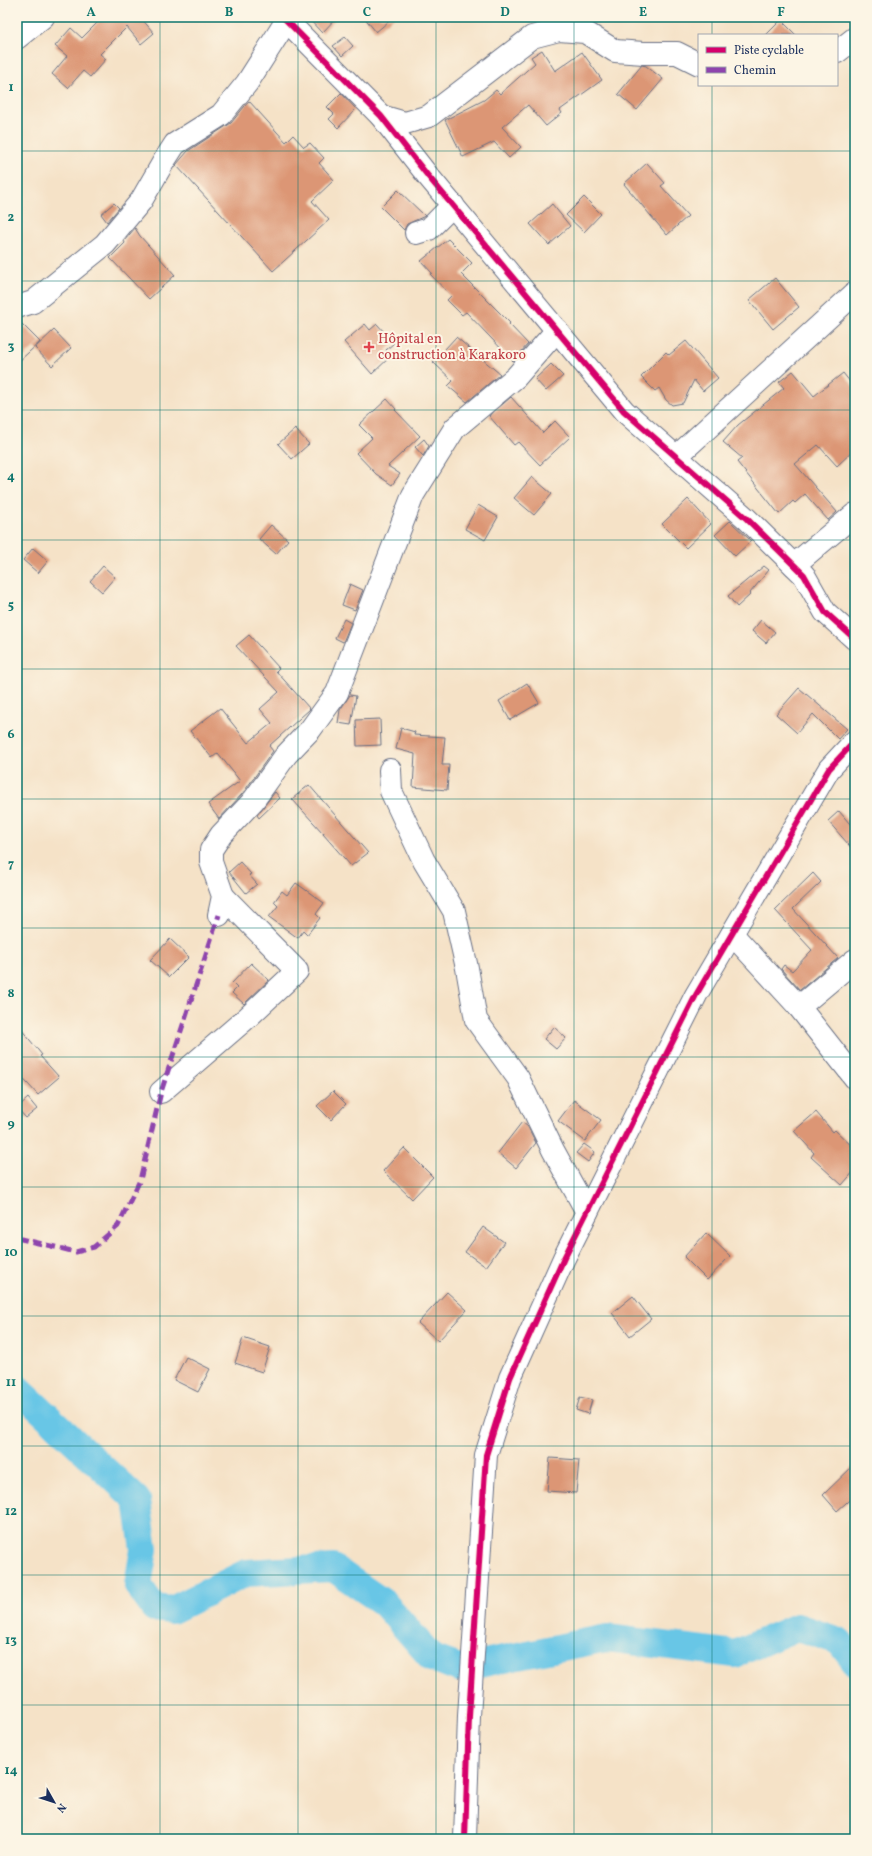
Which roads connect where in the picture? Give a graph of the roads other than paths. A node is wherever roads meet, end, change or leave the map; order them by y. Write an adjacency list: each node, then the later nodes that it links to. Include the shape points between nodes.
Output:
1 (43, 17): 3 (street)
2 (285, 19): 7 (street); 11 (street, via 247,84 221,115 175,144 142,201 105,244 33,302)
3 (17, 38)
4 (855, 38): 5 (street)
5 (838, 51)
6 (698, 64): 7 (street, via 677,53 615,51 585,32 559,30 532,37 429,116 405,123)
7 (381, 116): 8 (street)
8 (453, 205): 9 (street, via 429,229); 12 (street)
9 (416, 233)
10 (855, 293): 13 (street)
11 (17, 307)
12 (557, 330): 13 (street, via 624,412); 23 (street, via 516,377 455,428 413,495 337,693 310,730 286,755 253,801 221,835 212,850 221,905 297,971)
13 (676, 457): 15 (street, via 747,519)
14 (855, 514): 15 (street)
15 (794, 565): 16 (street, via 804,575 825,612)
16 (855, 639)
17 (855, 741): 19 (street, via 829,770)
18 (390, 770): 24 (street, via 391,791 424,860 454,911 476,1020 518,1078)
19 (732, 934): 21 (street); 24 (street, via 696,995)
20 (855, 960): 21 (street)
21 (799, 1007): 22 (street)
22 (855, 1078)
23 (161, 1092)
24 (587, 1212): 25 (street, via 510,1378 486,1455 469,1716)
25 (465, 1839)

